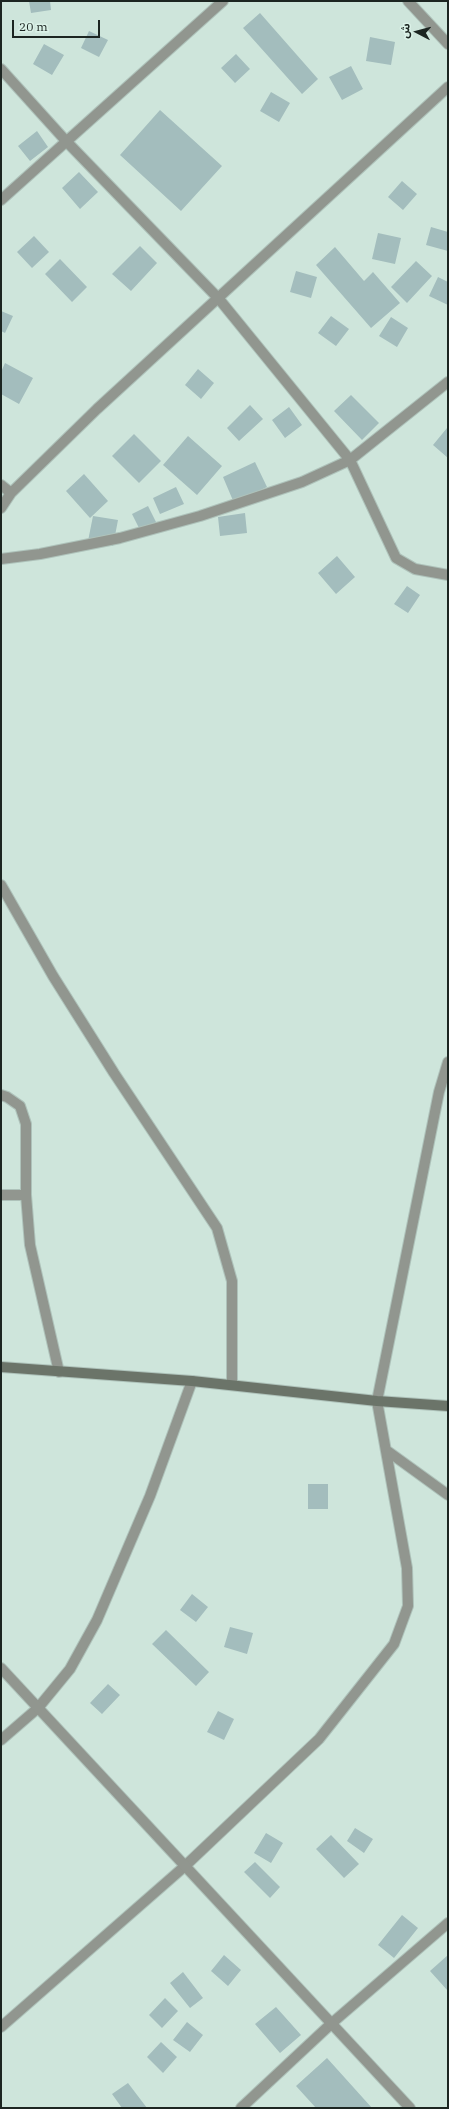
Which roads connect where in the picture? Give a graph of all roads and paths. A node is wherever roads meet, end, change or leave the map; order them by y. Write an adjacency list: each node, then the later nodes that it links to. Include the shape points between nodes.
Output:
1 (223, 1): 6 (street)
2 (408, 1): 3 (street)
3 (448, 44)
4 (1, 69): 6 (street)
5 (448, 87): 8 (street)
6 (66, 141): 7 (street); 8 (street)
7 (1, 200)
8 (219, 299): 10 (street); 12 (street, via 97,409)
9 (448, 382): 10 (street)
10 (350, 460): 14 (street, via 302,482 200,516 120,538); 15 (street, via 396,558 415,569)
11 (1, 485): 12 (street)
12 (12, 492): 13 (street)
13 (1, 508)
14 (1, 559)
15 (448, 575)
16 (1, 886): 24 (street, via 110,1067 217,1228 232,1281)
17 (448, 1062): 25 (street)
18 (1, 1095): 20 (street, via 20,1106 26,1124)
19 (1, 1195): 20 (street)
20 (26, 1195): 22 (street, via 30,1245)
21 (1, 1367): 22 (main road)
22 (59, 1372): 23 (main road)
23 (192, 1381): 24 (main road); 30 (street, via 150,1496 97,1620 70,1669)
24 (232, 1386): 25 (main road)
25 (377, 1401): 26 (main road); 27 (street)
26 (448, 1406)
27 (386, 1450): 28 (street); 32 (street, via 407,1568 408,1606 394,1644 319,1739)
28 (448, 1495)
29 (1, 1668): 30 (street)
30 (38, 1708): 31 (street); 32 (street)
31 (1, 1740)
32 (185, 1866): 34 (street); 35 (street)
33 (448, 1923): 34 (street)
34 (332, 2023): 36 (street); 37 (street)
35 (1, 2027)
36 (241, 2108)
37 (410, 2108)

